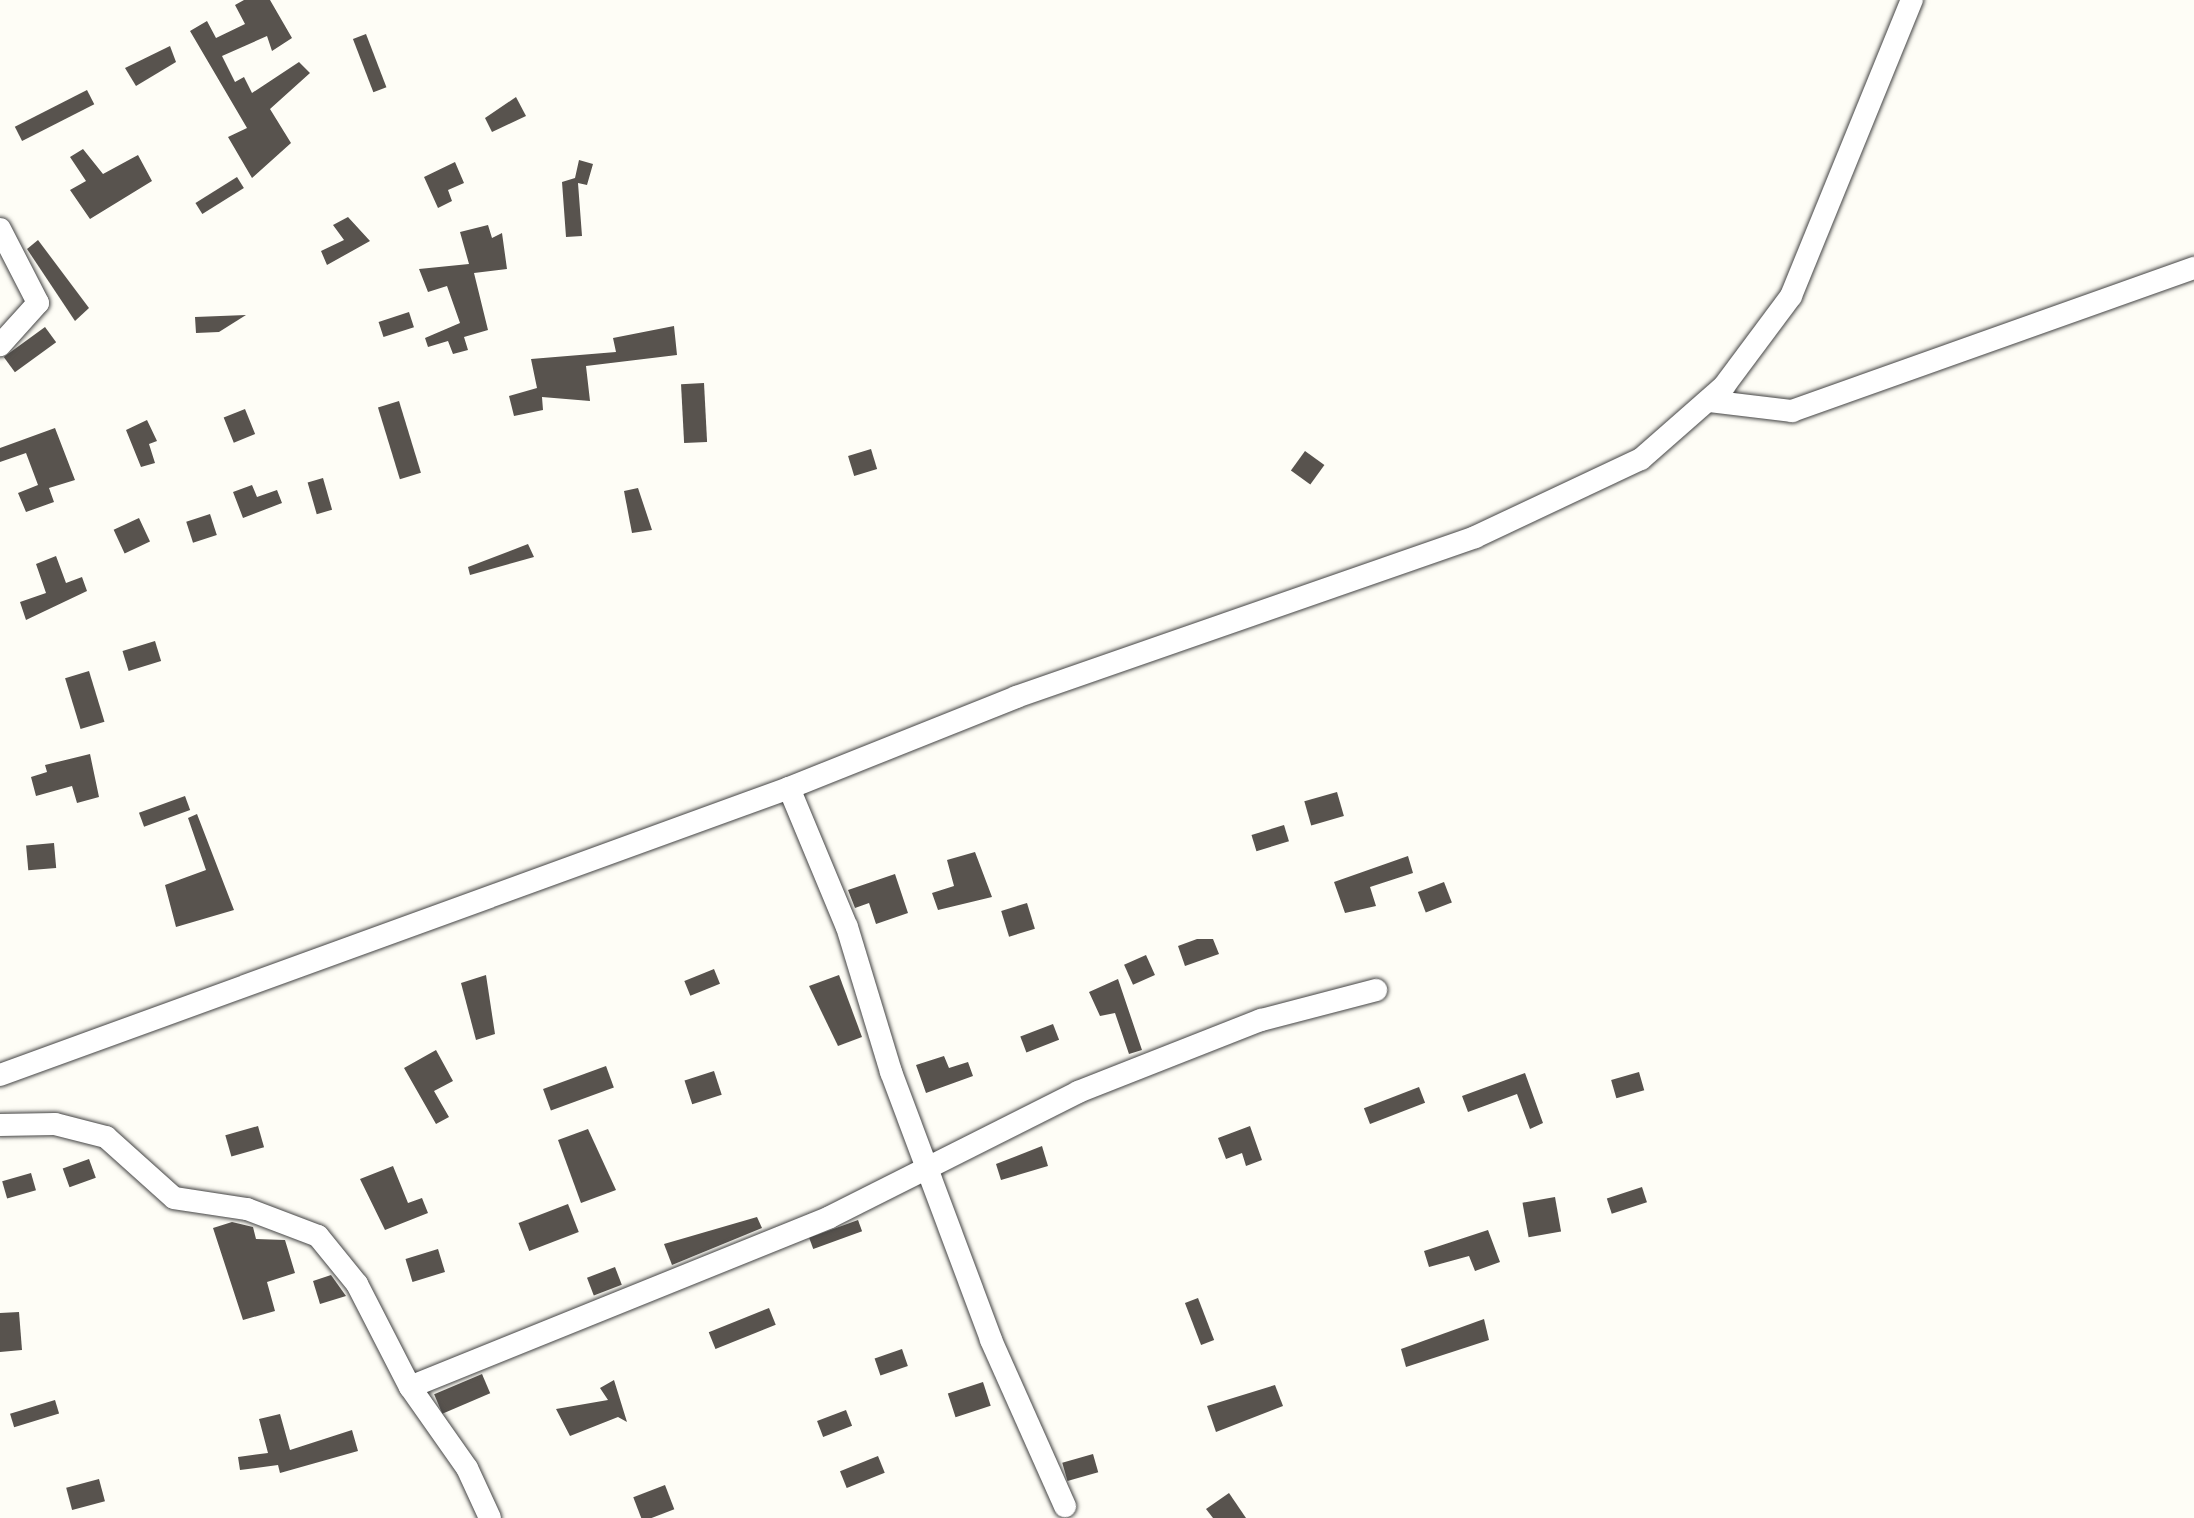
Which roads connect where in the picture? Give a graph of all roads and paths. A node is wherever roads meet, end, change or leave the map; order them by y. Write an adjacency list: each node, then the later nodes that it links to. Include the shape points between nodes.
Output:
1 (1912, 0): 5 (street, via 1791,296)
2 (0, 229): 4 (street, via 38,303)
3 (2194, 268): 5 (street, via 1792,411)
4 (0, 344)
5 (1708, 400): 6 (street, via 1641,459 1474,536 1016,697)
6 (790, 788): 8 (street); 10 (street)
7 (1376, 990): 10 (street, via 1261,1020 1078,1092)
8 (1, 1072)
9 (0, 1125): 11 (street, via 55,1124 106,1137 174,1198 246,1208 318,1236 357,1284)
10 (928, 1166): 11 (street, via 830,1217); 12 (street, via 991,1340)
11 (410, 1387): 13 (street, via 466,1468)
12 (1065, 1506)
13 (490, 1518)

